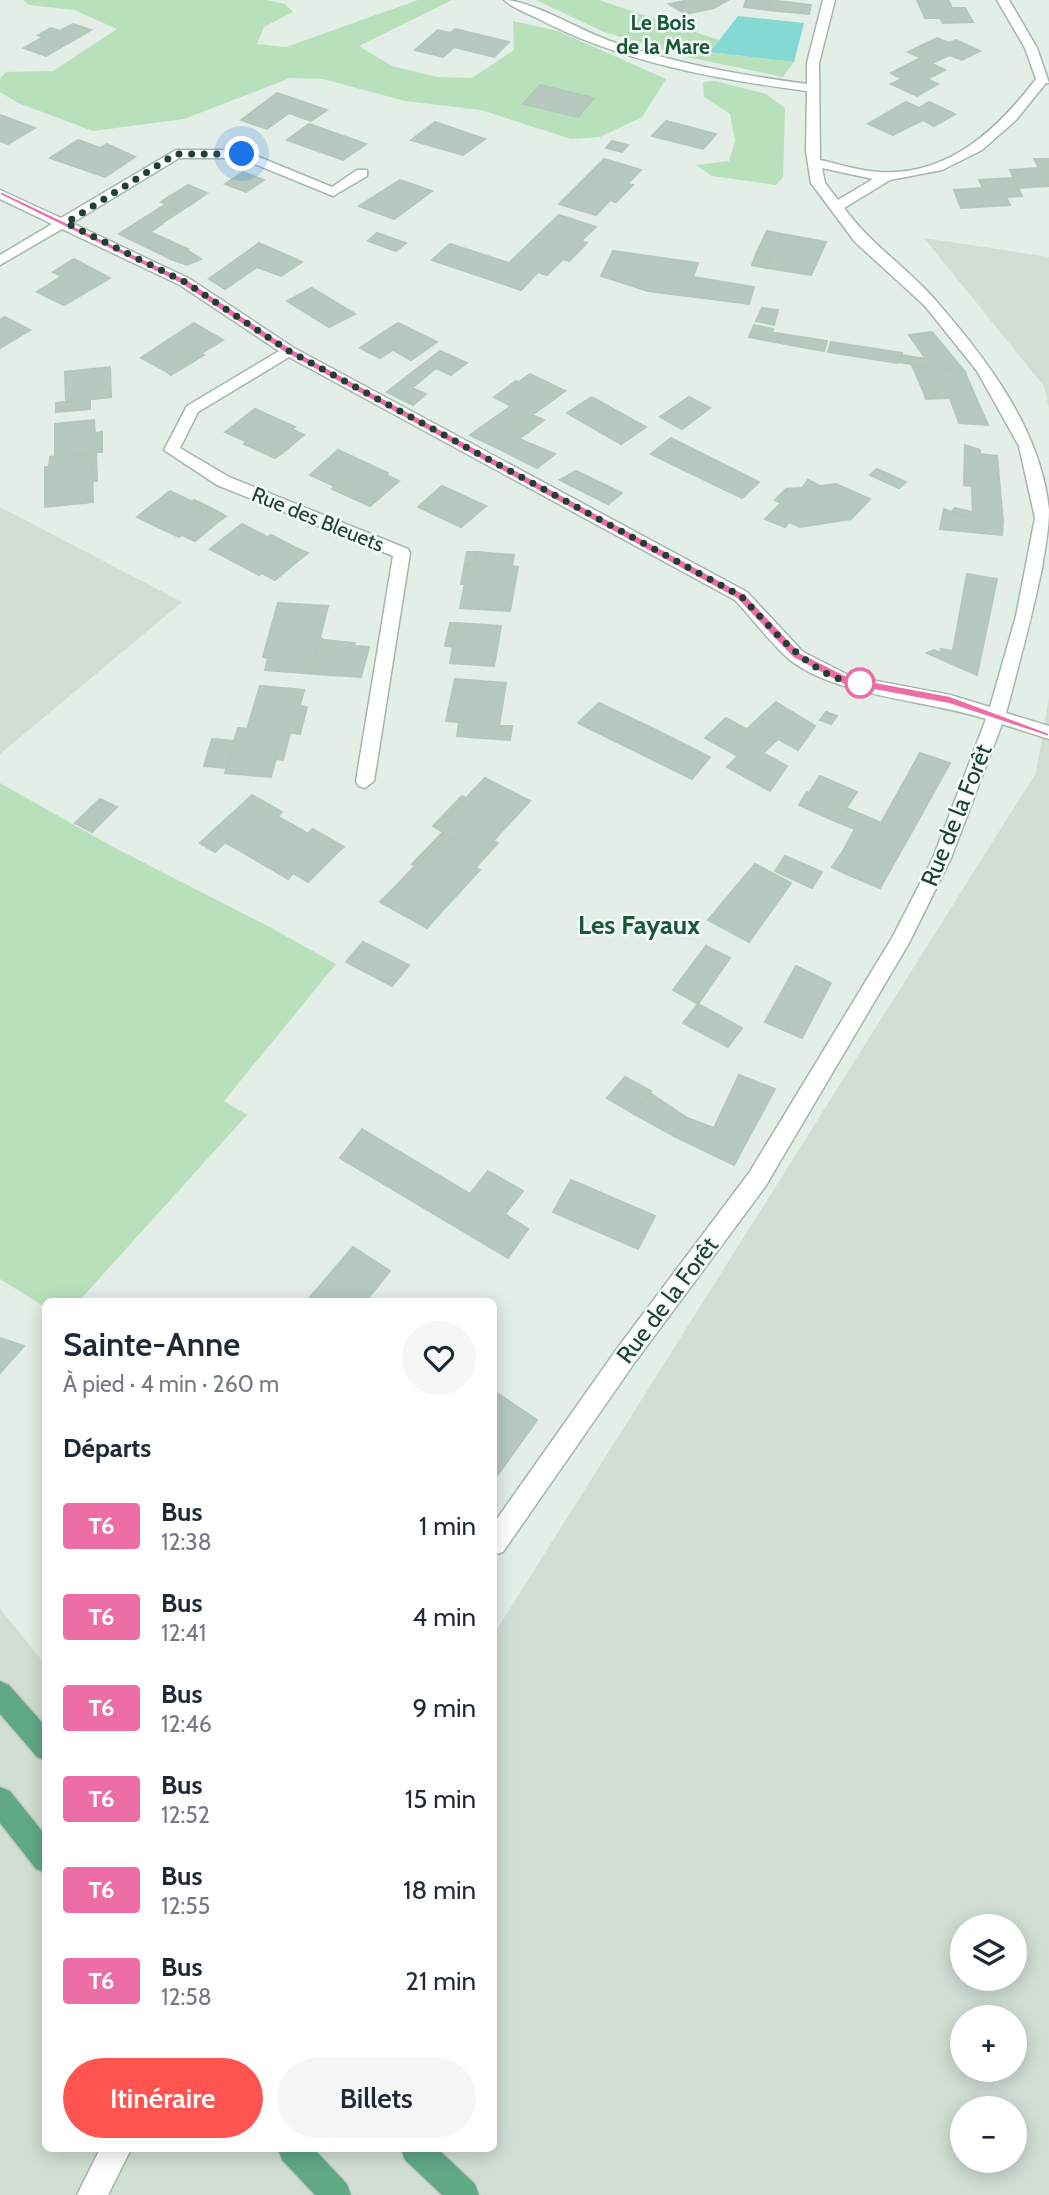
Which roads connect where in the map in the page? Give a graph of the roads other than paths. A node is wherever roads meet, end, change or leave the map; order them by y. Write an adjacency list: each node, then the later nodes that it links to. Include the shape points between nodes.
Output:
1 (510, 0): 5 (street, via 581,35 642,55 747,80)
2 (829, 0): 5 (street, Rue de la Forêt, via 813,63)
3 (1003, 0): 4 (street)
4 (1046, 79): 8 (street, via 992,139 954,162)
5 (813, 88): 6 (street, Rue de la Forêt)
6 (814, 162): 8 (street); 10 (street, Rue de la Forêt, via 818,183)
7 (362, 173): 11 (street, via 333,192 242,154 176,154)
8 (887, 176): 10 (street)
9 (0, 194): 11 (street)
10 (836, 207): 14 (street, Rue de la Forêt, via 860,239 930,303 984,370 1027,446 1043,518 1024,616)
11 (66, 223): 12 (street); 13 (street, via 185,282)
12 (0, 261)
13 (289, 351): 14 (street, via 741,596 797,656 846,681 950,701); 16 (street, Rue des Bleuets, via 192,409 172,450 223,481 402,553)
14 (996, 717): 15 (street); 17 (street, Rue de la Forêt, via 942,858 899,943 757,1180 626,1354)
15 (1049, 733)
16 (365, 781)
17 (497, 1539)
18 (0, 1694): 19 (main road)
19 (42, 1743)
20 (0, 1801): 21 (main road)
21 (42, 1853)
22 (114, 2152): 25 (street)
23 (296, 2152): 26 (main road)
24 (419, 2152): 27 (main road)
25 (92, 2195)
26 (336, 2195)
27 (464, 2195)

